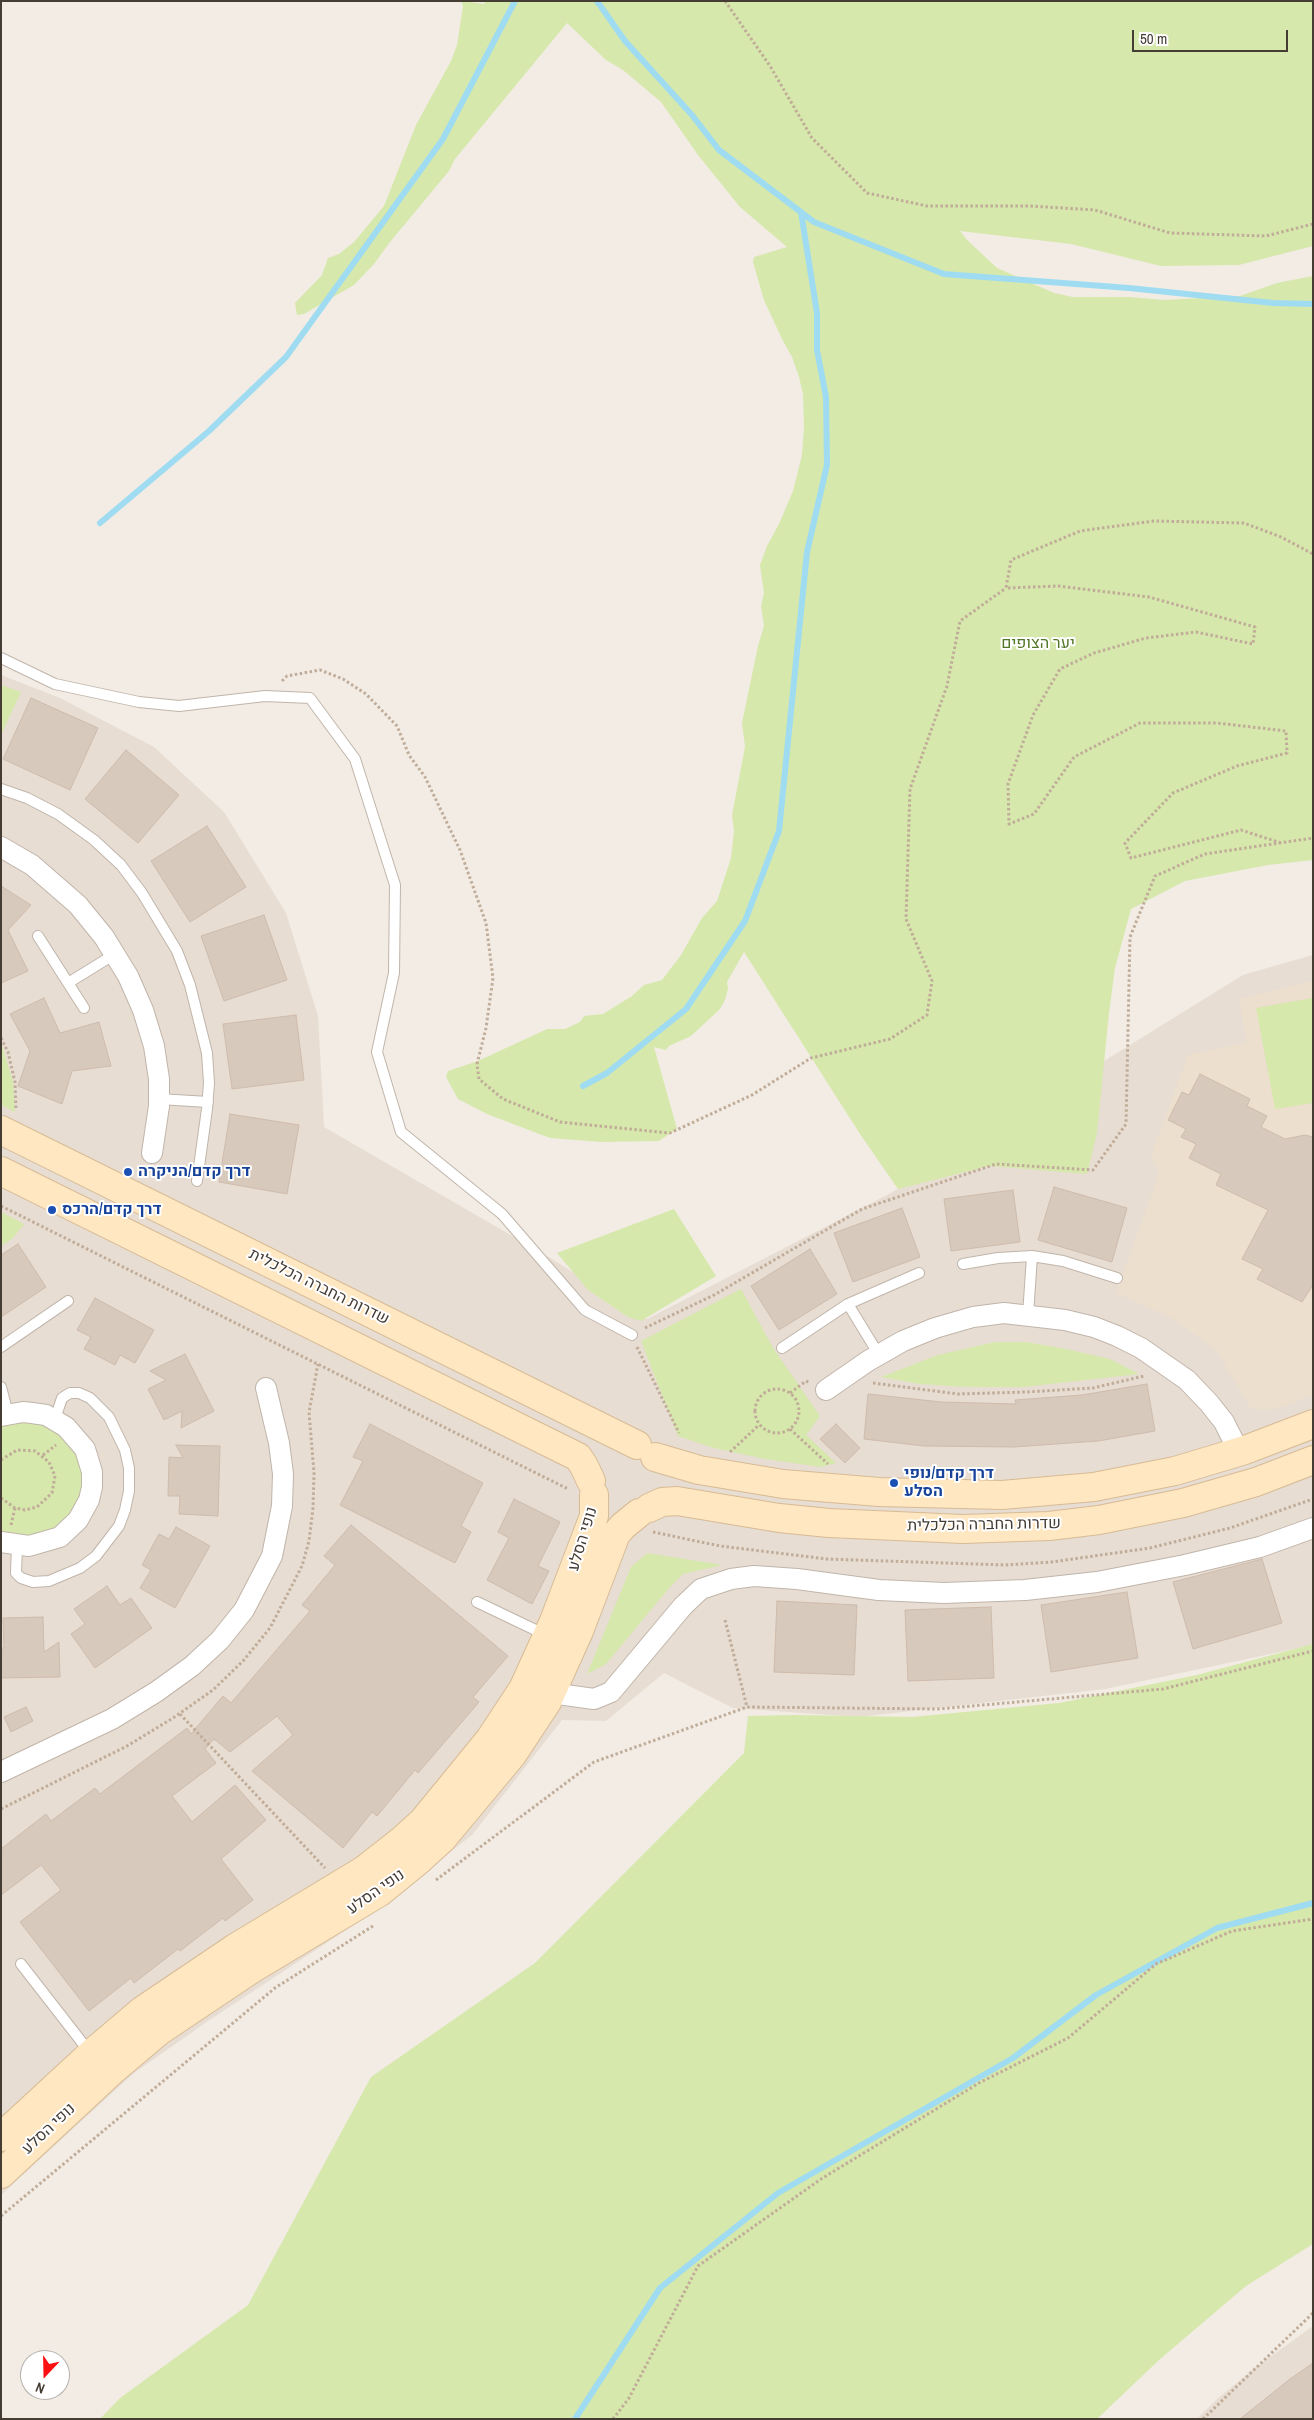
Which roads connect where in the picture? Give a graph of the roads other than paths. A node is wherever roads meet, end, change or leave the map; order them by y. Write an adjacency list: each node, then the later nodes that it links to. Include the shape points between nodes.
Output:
1 (1, 658): 21 (lane, via 55,684 139,702 179,706 266,696 310,698 355,759 395,885 394,973 377,1052 402,1132 502,1214 584,1310)
2 (1, 789): 9 (lane, via 58,814 94,840 121,865 142,893 177,951 190,985 207,1053)
3 (1, 847): 5 (street, via 32,865 78,905)
4 (38, 936): 6 (lane)
5 (115, 954): 6 (lane); 8 (street, via 143,1010 154,1046 160,1079)
6 (68, 983): 7 (lane)
7 (84, 1008)
8 (159, 1099): 9 (lane); 11 (street)
9 (208, 1102): 13 (lane)
10 (7, 1133): 31 (main road, שדרות החברה הכלכלית)
11 (152, 1153)
12 (1, 1171): 34 (main road, via 578,1457)
13 (197, 1181)
14 (1032, 1256): 15 (lane); 17 (lane, via 1063,1261); 20 (lane)
15 (963, 1264)
16 (919, 1273): 19 (lane)
17 (1117, 1278)
18 (68, 1301): 22 (lane)
19 (848, 1304): 23 (lane); 24 (lane)
20 (1028, 1315): 24 (street, via 1004,1313 973,1317 935,1328); 32 (street, via 1065,1320 1101,1330 1141,1348 1187,1380 1209,1403 1224,1422)
21 (632, 1335)
22 (1, 1348)
23 (782, 1348)
24 (879, 1355): 27 (street)
25 (1, 1387): 28 (lane)
26 (266, 1388): 41 (street, via 279,1443 283,1474 282,1506 272,1556 244,1610 220,1640 192,1666 156,1692 112,1719)
27 (826, 1390)
28 (5, 1415): 29 (street, via 32,1413)
29 (55, 1419): 37 (street, via 85,1449 92,1472 89,1500 78,1520 60,1537 40,1545); 37 (lane, via 62,1398 70,1393 90,1398 109,1417 125,1450 129,1468 125,1510 119,1526 96,1556 80,1568 49,1581 33,1582 21,1578 16,1573)
30 (1313, 1424): 32 (main road, שדרות החברה הכלכלית)
31 (646, 1451): 32 (main road, שדרות החברה הכלכלית, via 674,1464 719,1474 832,1489 1002,1495 1111,1484); 34 (main road, via 624,1443 606,1450 593,1465); 35 (main road, via 662,1475 660,1492)
32 (1239, 1452)
33 (1313, 1460): 35 (main road, שדרות החברה הכלכלית, via 1256,1482 1183,1503 1099,1520 1049,1526 964,1529 830,1523 677,1501 662,1502)
34 (593, 1493): 35 (main road, via 598,1502 614,1513 627,1516); 39 (main road, נופי הסלע, via 594,1516)
35 (644, 1511): 40 (main road, נופי הסלע, via 616,1534)
36 (1313, 1528): 40 (street, via 1260,1547 1185,1566 1097,1582 1025,1590 944,1593 879,1590 754,1576 731,1579 701,1589 611,1692 594,1699)
37 (9, 1544)
38 (477, 1602): 39 (lane)
39 (548, 1636): 43 (main road, נופי הסלע, via 523,1689 507,1714 442,1799 401,1841 341,1885 174,1988)
40 (551, 1693): 45 (main road, נופי הסלע, via 512,1755 458,1822 418,1862 355,1908 250,1970 159,2031)
41 (1, 1772)
42 (21, 1964): 43 (lane)
43 (91, 2054): 44 (main road, נופי הסלע)
44 (1, 2137)
45 (1, 2174)

